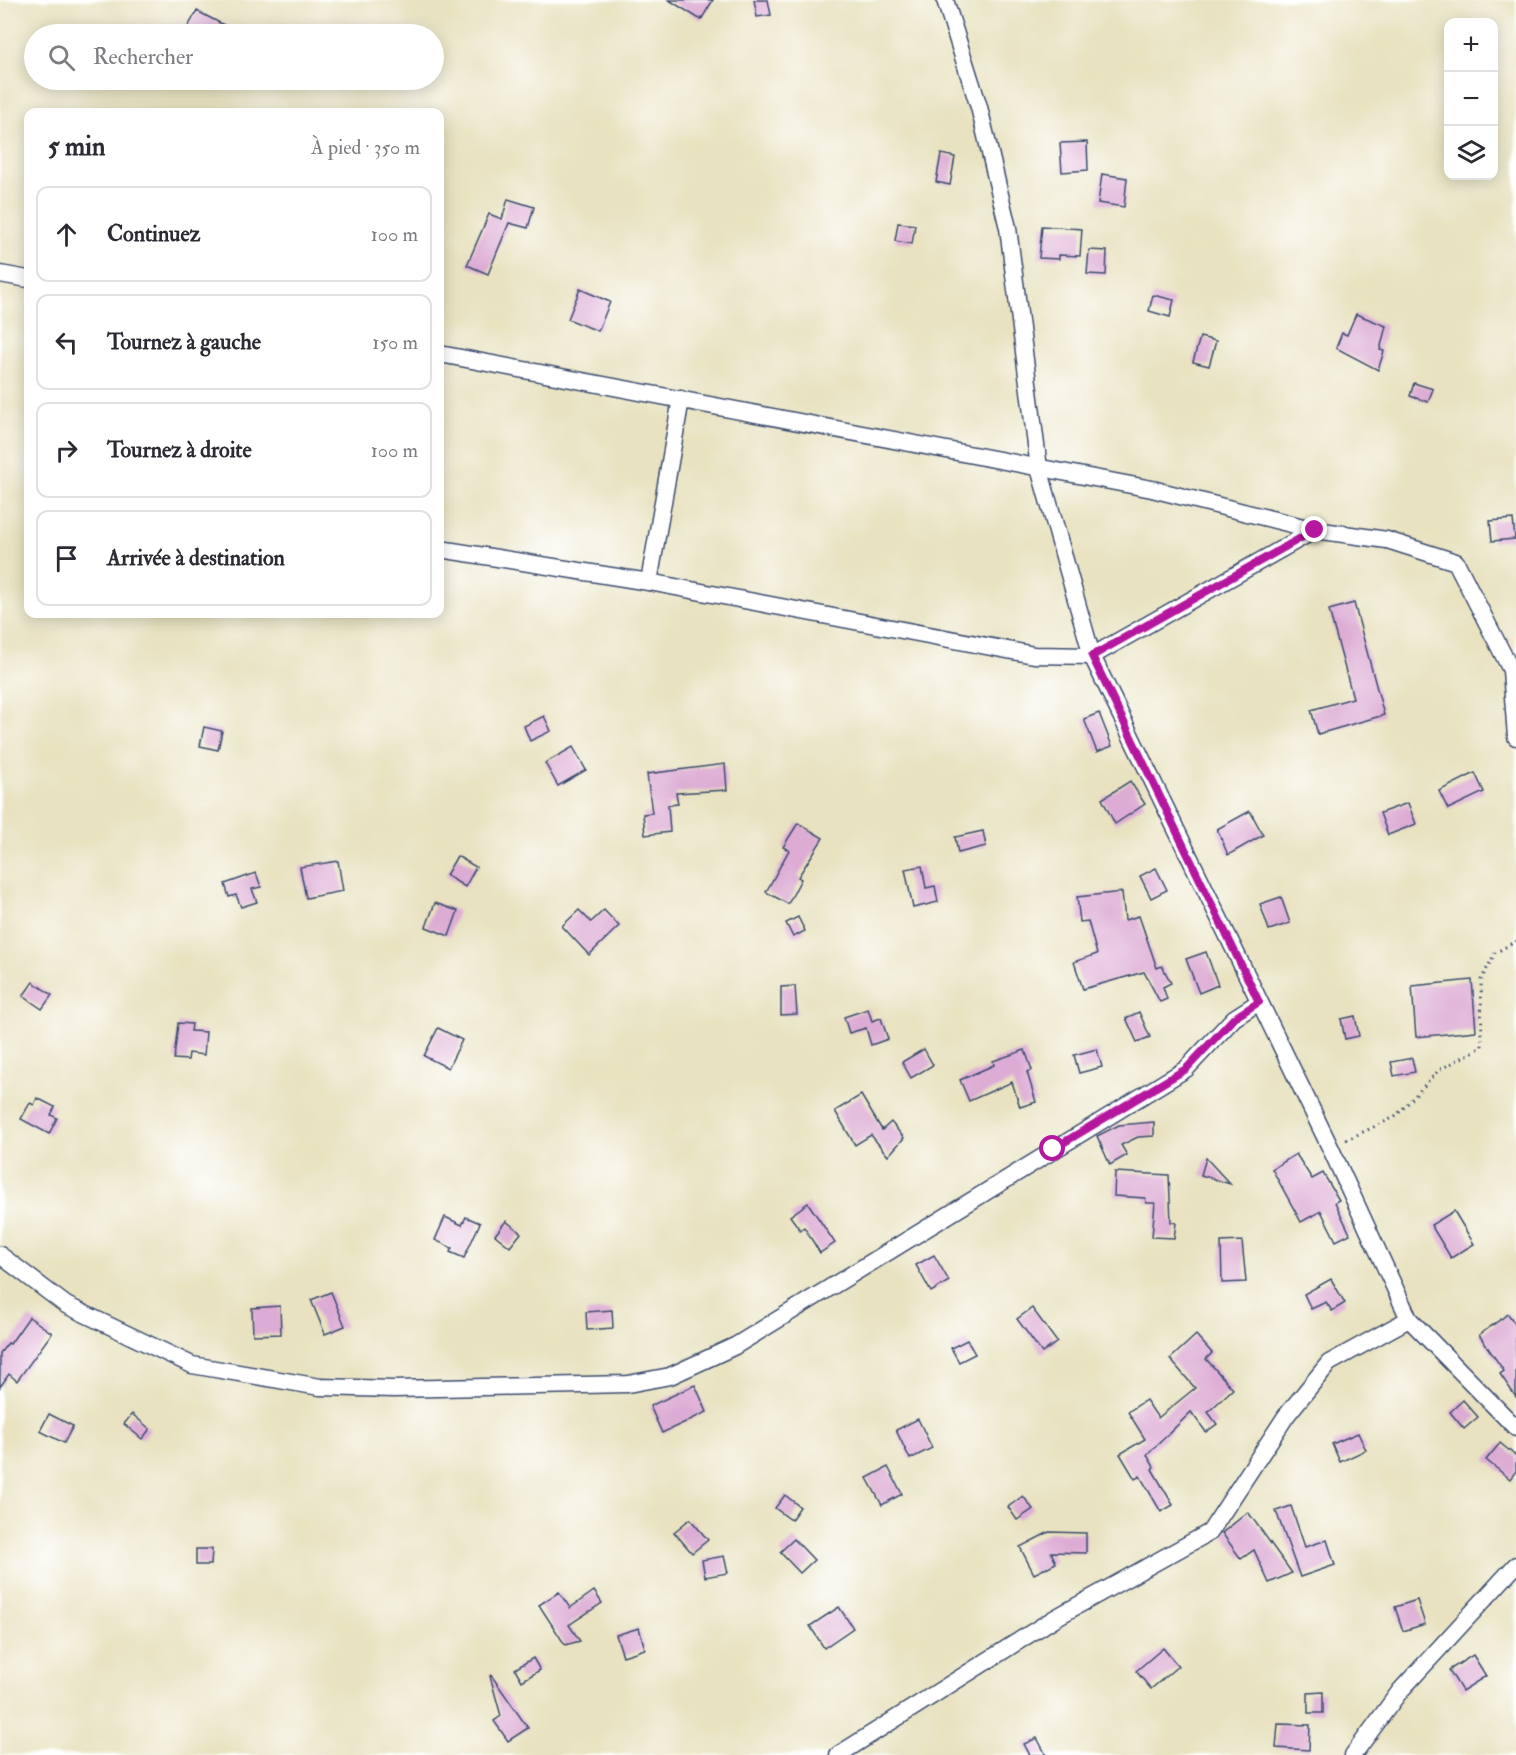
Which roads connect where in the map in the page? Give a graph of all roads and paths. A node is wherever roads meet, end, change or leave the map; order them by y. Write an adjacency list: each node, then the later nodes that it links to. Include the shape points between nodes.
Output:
1 (945, 0): 6 (street, via 979,107 1008,228)
2 (0, 274): 3 (street)
3 (24, 278)
4 (444, 355): 5 (street)
5 (681, 399): 6 (street); 9 (street)
6 (1039, 468): 7 (street, via 1152,489); 10 (street)
7 (1315, 530): 10 (street); 11 (street, via 1387,540 1456,562 1511,670)
8 (444, 550): 9 (street)
9 (649, 582): 10 (street, via 1034,655)
10 (1092, 656): 13 (street)
11 (1516, 736)
12 (1516, 941): 14 (path, via 1495,953 1481,981 1482,1047 1439,1070 1395,1117)
13 (1259, 1002): 14 (street); 15 (street, via 1234,1018 1186,1069 735,1346 670,1376 628,1384 331,1388 192,1365 66,1305)
14 (1330, 1147): 16 (street)
15 (0, 1256)
16 (1409, 1319): 17 (street); 19 (street, via 1329,1363 1286,1416 1210,1532 1055,1618)
17 (1516, 1428)
18 (1516, 1565): 22 (street, via 1400,1691)
19 (862, 1740): 20 (street); 21 (street)
20 (838, 1755)
21 (870, 1755)
22 (1353, 1755)

